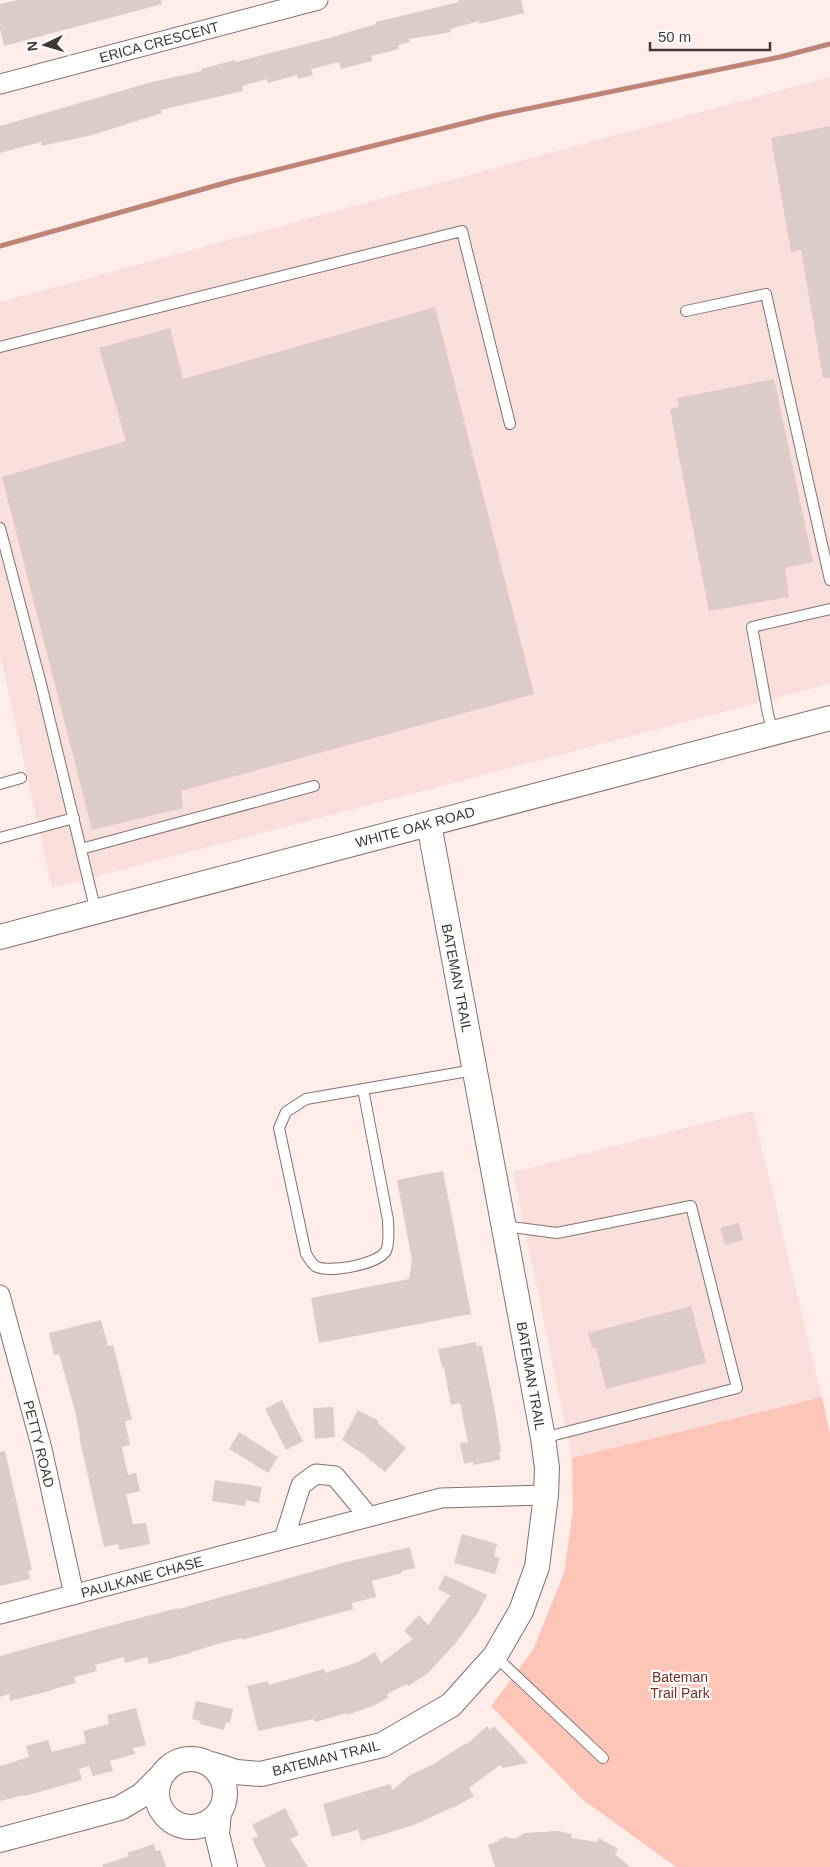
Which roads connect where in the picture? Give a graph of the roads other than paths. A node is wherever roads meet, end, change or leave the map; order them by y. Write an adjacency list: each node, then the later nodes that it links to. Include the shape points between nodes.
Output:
1 (318, 0): 2 (street, ERICA CRESCENT)
2 (0, 84)
3 (686, 310): 7 (lane, via 766,294)
4 (0, 347): 5 (lane, via 462,231)
5 (510, 424)
6 (0, 528): 14 (lane)
7 (830, 580)
8 (830, 609): 10 (lane, via 752,627)
9 (830, 718): 10 (street, WHITE OAK ROAD)
10 (773, 732): 15 (street, WHITE OAK ROAD)
11 (21, 778): 12 (lane)
12 (0, 784)
13 (314, 786): 17 (lane)
14 (74, 818): 16 (lane); 17 (lane)
15 (429, 824): 18 (street, WHITE OAK ROAD); 20 (street, BATEMAN TRAIL)
16 (0, 838)
17 (81, 849): 18 (lane)
18 (96, 912): 19 (street, WHITE OAK ROAD)
19 (0, 937)
20 (474, 1070): 21 (lane); 22 (street, BATEMAN TRAIL)
21 (363, 1089): 21 (lane, via 306,1099 286,1112 279,1128 306,1254 315,1266 328,1269 351,1266 375,1260 386,1251 388,1220)
22 (504, 1226): 24 (street, BATEMAN TRAIL); 24 (lane, via 557,1233 691,1206 737,1388)
23 (0, 1295): 28 (street, PETTY ROAD, via 42,1449)
24 (543, 1438): 25 (street, BATEMAN TRAIL)
25 (546, 1495): 26 (street, PAULKANE CHASE, via 441,1498); 30 (street, BATEMAN TRAIL, via 537,1567 521,1611)
26 (369, 1517): 27 (street, PAULKANE CHASE); 27 (street, via 335,1476 316,1474 301,1486)
27 (284, 1540): 28 (street, PAULKANE CHASE)
28 (74, 1595): 29 (street, PAULKANE CHASE)
29 (0, 1614)
30 (495, 1656): 31 (lane); 33 (street, BATEMAN TRAIL, via 451,1705 382,1745)
31 (603, 1758)
32 (211, 1764): 33 (street, BATEMAN TRAIL, via 236,1772); 34 (street, via 190,1758 174,1764); 36 (street, via 225,1786 226,1799)
33 (261, 1774): 36 (street, BATEMAN TRAIL, via 246,1782)
34 (162, 1775): 35 (street, via 142,1795); 37 (street, via 158,1784 158,1800 163,1814)
35 (120, 1808): 37 (street, via 158,1814); 38 (street)
36 (220, 1810): 37 (street, via 205,1825 195,1828); 40 (street, via 217,1834)
37 (177, 1824): 39 (street, via 196,1836)
38 (0, 1840)
39 (220, 1867)
40 (225, 1867)

